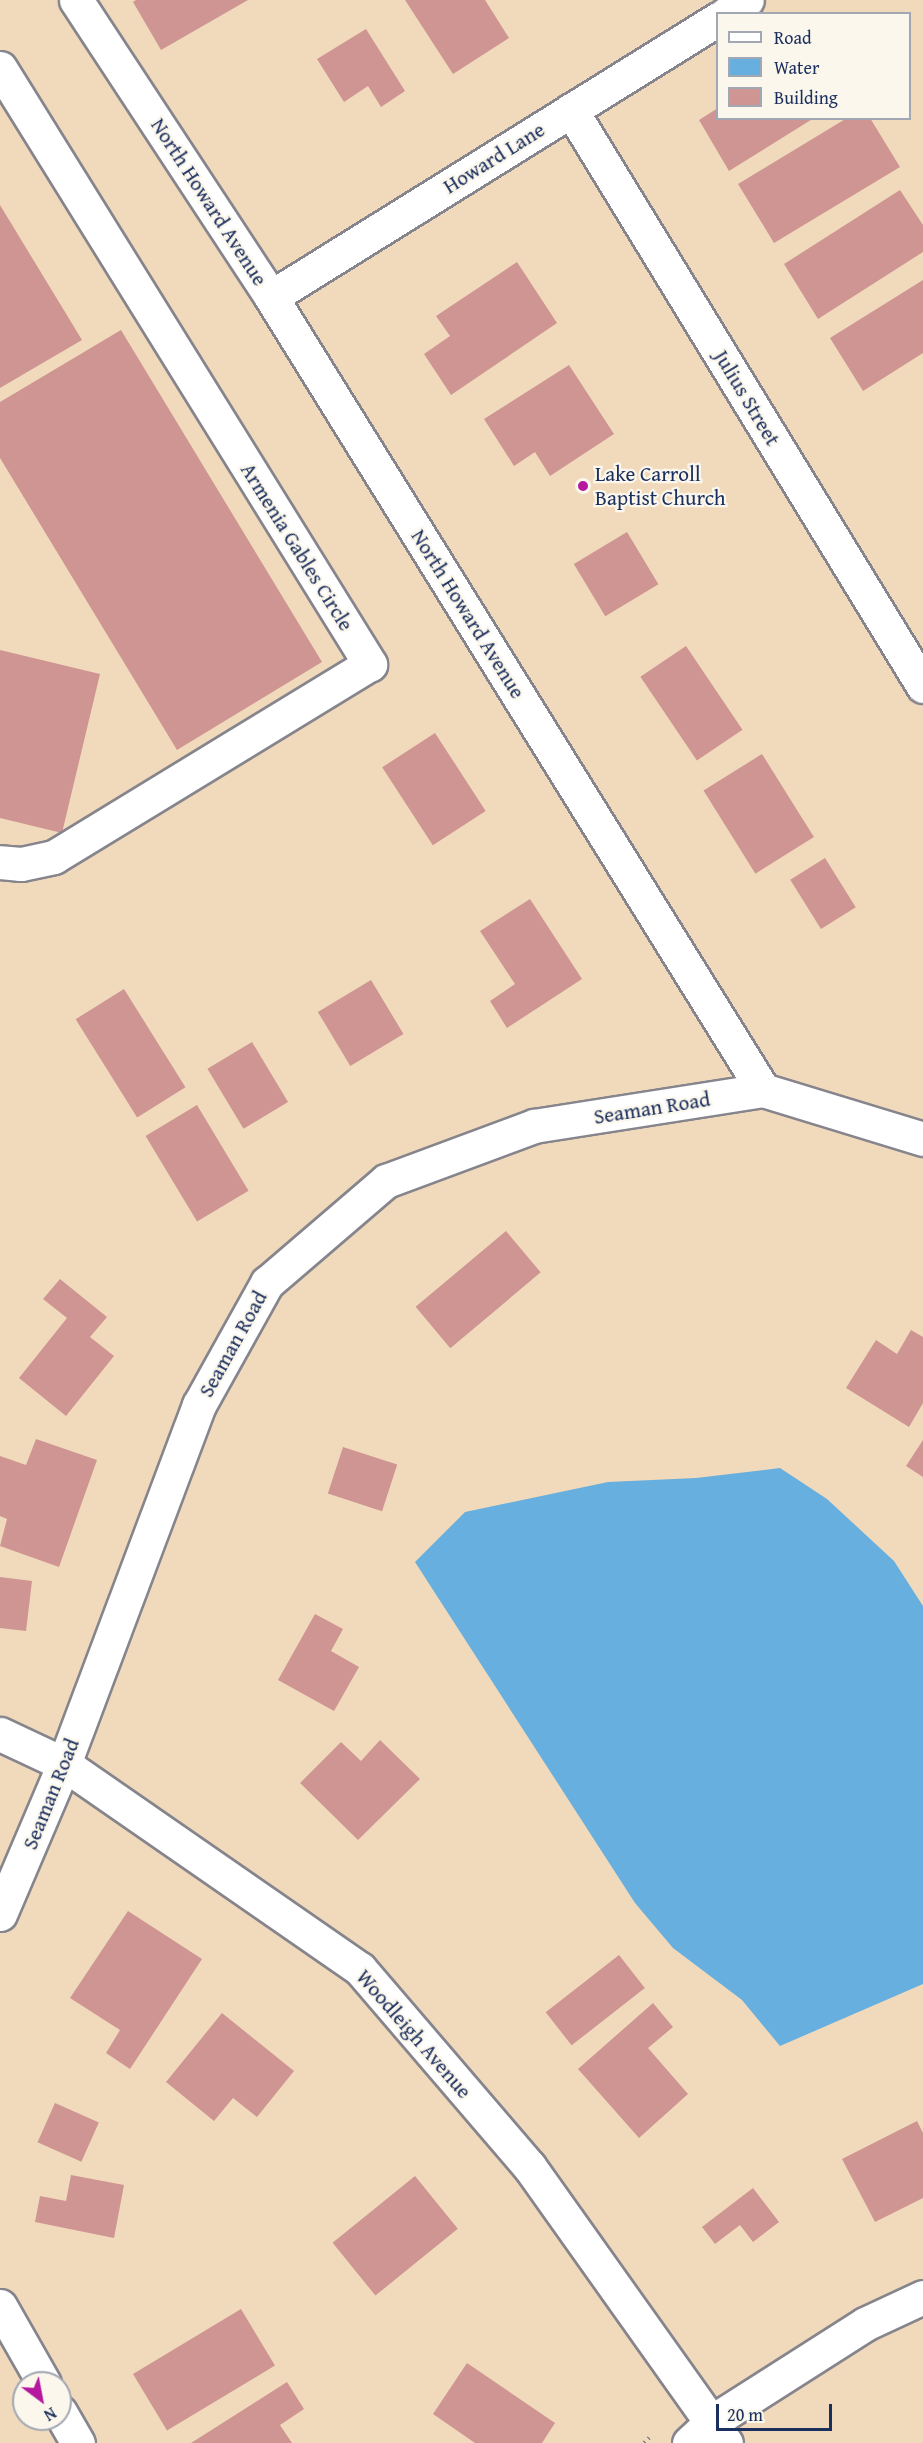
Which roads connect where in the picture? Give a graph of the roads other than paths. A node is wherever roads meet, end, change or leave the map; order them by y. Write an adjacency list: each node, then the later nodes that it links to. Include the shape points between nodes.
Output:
1 (76, 0): 7 (street, North Howard Avenue)
2 (747, 0): 3 (street)
3 (729, 12)
4 (716, 20): 6 (street, Howard Lane)
5 (0, 68): 9 (street, Armenia Gables Circle, via 370,664 54,857 21,864)
6 (572, 110): 7 (street, Howard Lane); 8 (street, Julius Street)
7 (271, 297): 10 (street, North Howard Avenue)
8 (923, 686)
9 (0, 862)
10 (763, 1090): 11 (street); 13 (street, Seaman Road, via 534,1126 386,1181 267,1282 199,1405)
11 (923, 1139)
12 (0, 1734): 13 (street, Woodleigh Avenue)
13 (64, 1764): 14 (street, Seaman Road); 18 (street, Woodleigh Avenue, via 360,1969 529,2166)
14 (0, 1914)
15 (923, 2297): 18 (street, via 865,2324)
16 (0, 2306): 17 (street)
17 (37, 2371)
18 (719, 2432): 19 (street)
19 (689, 2443)

